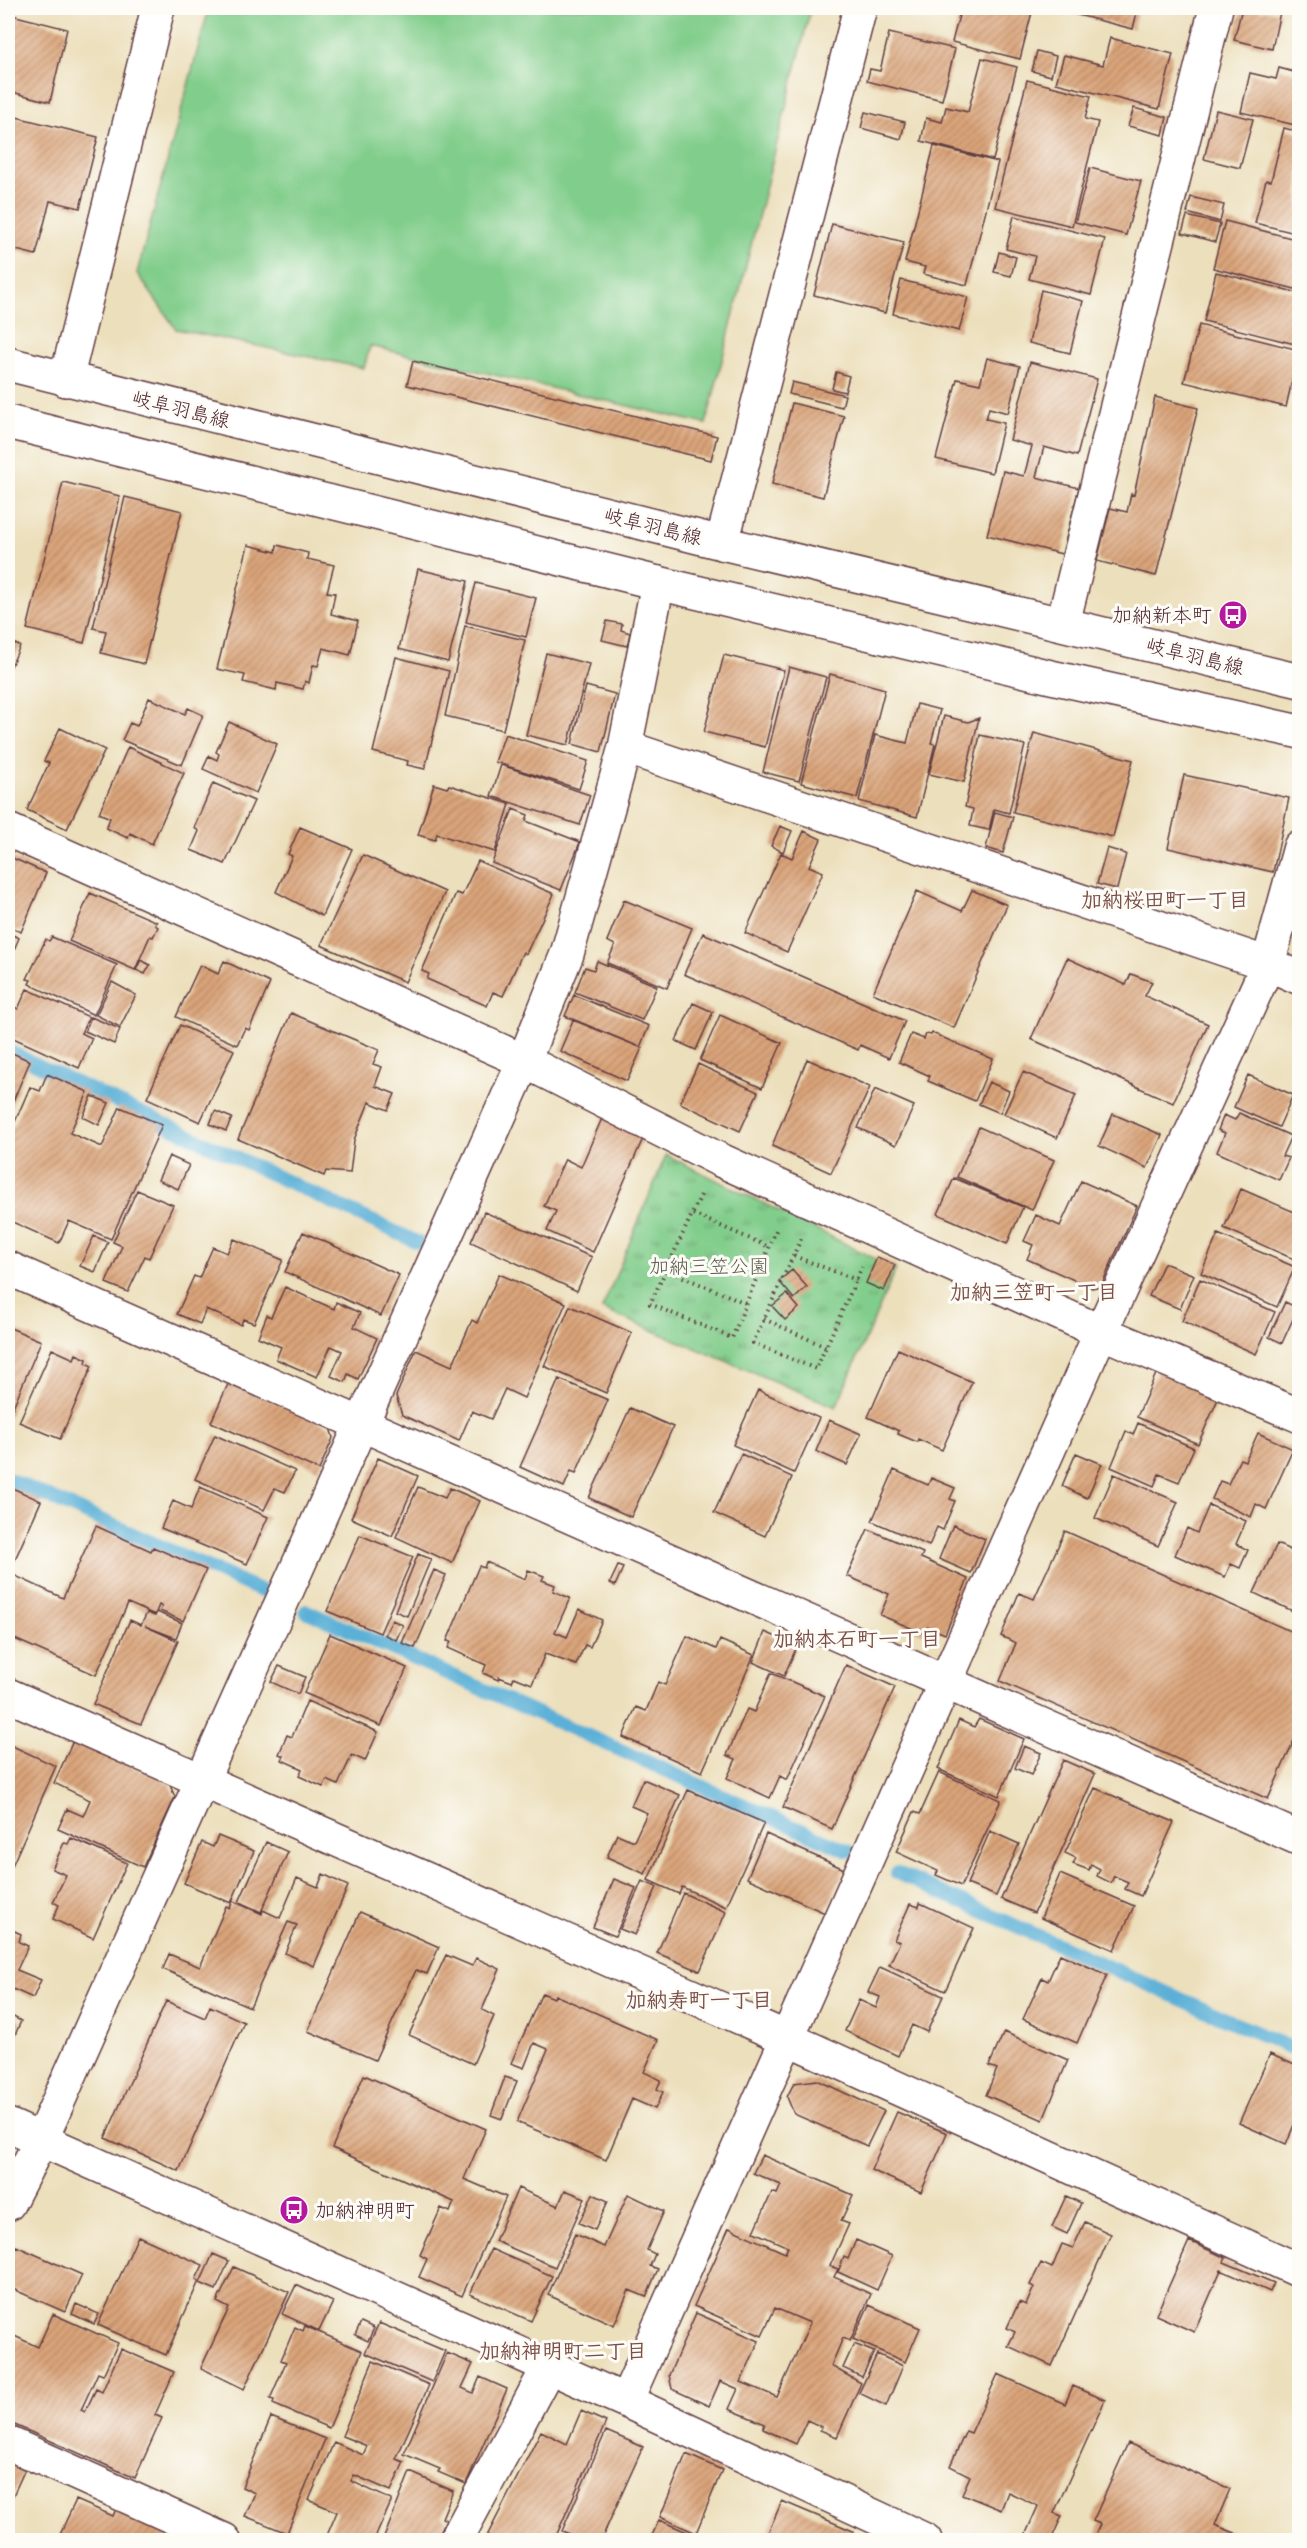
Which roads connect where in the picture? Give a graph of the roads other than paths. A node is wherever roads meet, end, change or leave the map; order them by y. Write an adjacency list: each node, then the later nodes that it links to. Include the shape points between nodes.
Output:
1 (158, 8): 5 (street)
2 (860, 8): 7 (street)
3 (1216, 8): 9 (street)
4 (8, 364): 5 (street, 岐阜羽島線)
5 (66, 380): 7 (street, 岐阜羽島線)
6 (8, 422): 8 (street)
7 (722, 543): 9 (street, 岐阜羽島線)
8 (658, 583): 11 (street); 12 (street)
9 (1063, 623): 10 (street, 岐阜羽島線)
10 (1299, 681)
11 (1299, 732)
12 (625, 747): 15 (street); 17 (street, via 567,954)
13 (8, 830): 17 (street)
14 (1299, 847): 15 (street)
15 (1268, 964): 16 (street); 19 (street)
16 (1299, 978)
17 (524, 1061): 19 (street, via 718,1159); 21 (street)
18 (8, 1268): 21 (street)
19 (1101, 1332): 20 (street); 22 (street)
20 (1299, 1416)
21 (363, 1423): 22 (street); 24 (street)
22 (946, 1683): 25 (street); 26 (street)
23 (8, 1695): 24 (street)
24 (203, 1780): 26 (street); 28 (street)
25 (1299, 1839)
26 (789, 2039): 30 (street); 32 (street)
27 (8, 2125): 28 (street)
28 (41, 2140): 29 (street); 31 (street)
29 (8, 2204)
30 (1299, 2271)
31 (548, 2368): 32 (street); 35 (street)
32 (626, 2401): 36 (street)
33 (8, 2444): 34 (street)
34 (224, 2541)
35 (456, 2541)
36 (925, 2541)

